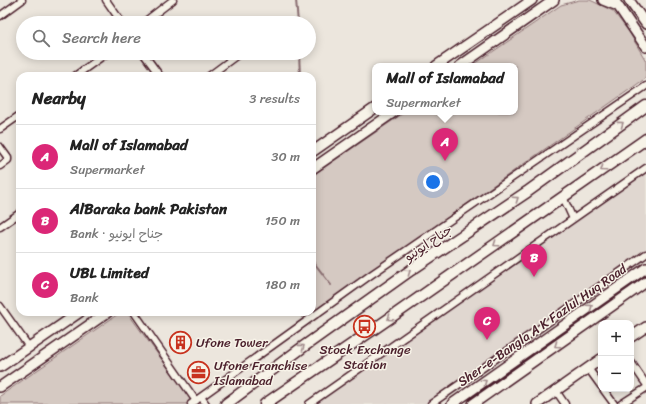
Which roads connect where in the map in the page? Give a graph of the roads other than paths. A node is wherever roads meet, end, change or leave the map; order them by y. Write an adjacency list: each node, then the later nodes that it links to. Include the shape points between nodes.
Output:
1 (22, 0): 9 (street)
2 (106, 0): 10 (street)
3 (173, 0): 11 (street)
4 (532, 0): 17 (main road)
5 (554, 0): 18 (main road)
6 (603, 0): 8 (main road)
7 (630, 0): 12 (main road)
8 (616, 3): 13 (main road)
9 (0, 16)
10 (117, 16)
11 (152, 16)
12 (646, 24)
13 (646, 47)
14 (97, 60): 19 (street)
15 (148, 60): 20 (street)
16 (231, 60): 21 (street)
17 (440, 63)
18 (464, 63)
19 (81, 72)
20 (157, 72)
21 (214, 72)
22 (646, 86): 45 (street)
23 (646, 106): 68 (main road, جناح ایونیو, one-way to 23, via 411,270 527,192)
24 (372, 110): 30 (main road)
25 (390, 115): 32 (main road)
26 (16, 118): 27 (street)
27 (0, 129)
28 (646, 139): 34 (main road, one-way to 34)
29 (0, 147): 31 (street, via 8,158)
30 (316, 149)
31 (0, 166)
32 (316, 166)
33 (646, 168): 36 (street)
34 (563, 197): 36 (street); 69 (main road, one-way to 69)
35 (16, 216): 37 (street)
36 (573, 219): 70 (street)
37 (0, 227)
38 (646, 254): 40 (street)
39 (646, 268): 42 (main road, Sher-e-Bangla A K Fazlul Huq Road)
40 (605, 282): 42 (street); 71 (street)
41 (646, 282): 43 (main road, Sher-e-Bangla A K Fazlul Huq Road)
42 (611, 292): 43 (main road); 72 (main road, Sher-e-Bangla A K Fazlul Huq Road, one-way to 42)
43 (617, 303): 73 (main road, Sher-e-Bangla A K Fazlul Huq Road, one-way to 73)
44 (0, 306): 54 (street)
45 (316, 314)
46 (74, 316): 50 (main road)
47 (102, 316): 52 (main road)
48 (137, 316): 66 (street)
49 (314, 316): 65 (street)
50 (68, 320): 52 (main road); 54 (main road)
51 (646, 327): 53 (main road)
52 (78, 333): 61 (main road)
53 (634, 335)
54 (29, 347): 57 (main road)
55 (598, 361): 58 (main road)
56 (634, 366): 60 (street)
57 (0, 367)
58 (588, 368): 59 (street); 63 (main road)
59 (598, 382)
60 (646, 384)
61 (0, 387)
62 (646, 388): 77 (street)
63 (556, 391): 74 (main road); 75 (street)
64 (605, 392): 76 (street)
65 (201, 397): 66 (street); 67 (street)
66 (194, 402)
67 (206, 404)
68 (226, 404)
69 (265, 404)
70 (309, 404)
71 (431, 404)
72 (452, 404)
73 (473, 404)
74 (537, 404)
75 (565, 404)
76 (614, 404)
77 (621, 404)

